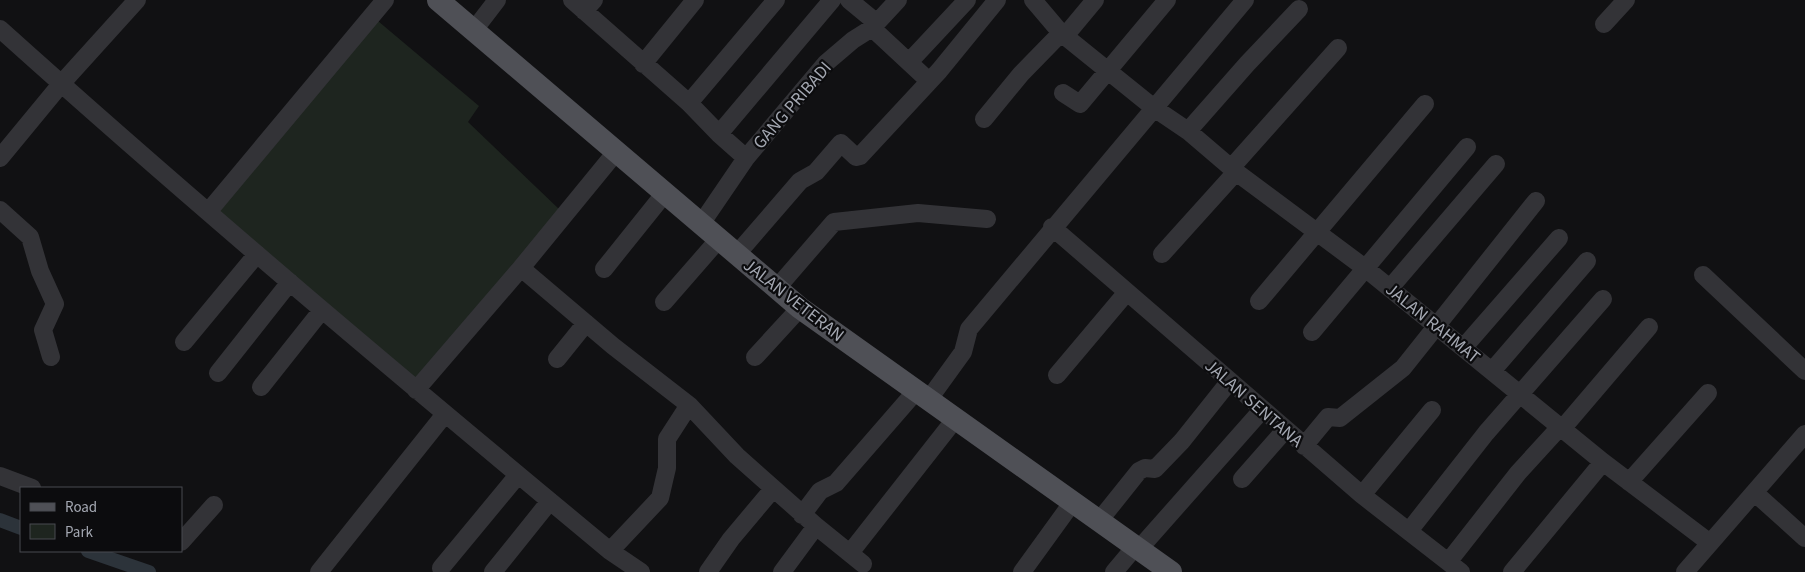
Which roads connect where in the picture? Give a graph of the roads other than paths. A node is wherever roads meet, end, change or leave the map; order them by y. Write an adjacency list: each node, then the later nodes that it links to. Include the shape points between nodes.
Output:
1 (137, 0): 29 (street)
2 (385, 0): 46 (street)
3 (438, 0): 22 (main road, JALAN VETERAN)
4 (497, 0): 22 (street)
5 (695, 0): 26 (street)
6 (776, 0): 31 (street)
7 (832, 0): 36 (street)
8 (849, 0): 20 (street, via 872,19)
9 (898, 0): 20 (street, GANG PRIBADI)
10 (967, 0): 25 (street)
11 (997, 0): 28 (street)
12 (1033, 0): 23 (street, JALAN RAHMAT)
13 (1095, 0): 23 (street)
14 (1167, 0): 27 (street)
15 (1246, 0): 33 (street)
16 (1626, 0): 19 (street)
17 (583, 4): 26 (street)
18 (1299, 9): 35 (street)
19 (1604, 24)
20 (872, 28): 25 (street); 40 (street, GANG PRIBADI, via 826,63)
21 (0, 29): 29 (street)
22 (474, 30): 38 (main road, JALAN VETERAN)
23 (1063, 35): 27 (street, JALAN RAHMAT); 34 (street, via 1020,74)
24 (1338, 48): 42 (street)
25 (910, 61): 28 (street)
26 (643, 64): 31 (street)
27 (1108, 70): 30 (street, via 1080,104); 33 (street, JALAN RAHMAT)
28 (929, 81): 54 (street, via 859,157 841,143 816,172 788,194)
29 (61, 84): 39 (street); 46 (street)
30 (1063, 92)
31 (689, 103): 36 (street)
32 (1425, 104): 50 (street)
33 (1154, 108): 35 (street, JALAN RAHMAT); 49 (street)
34 (984, 118)
35 (1188, 131): 42 (street, JALAN RAHMAT)
36 (718, 134): 40 (street)
37 (1468, 147): 58 (street)
38 (616, 152): 43 (main road, JALAN VETERAN); 57 (street)
39 (0, 158)
40 (746, 158): 48 (street, GANG PRIBADI)
41 (1496, 164): 62 (street)
42 (1234, 170): 50 (street, JALAN RAHMAT); 55 (street)
43 (665, 193): 48 (main road, JALAN VETERAN); 59 (street)
44 (1536, 201): 71 (street)
45 (0, 210): 76 (street, via 30,237 54,304 43,330)
46 (208, 212): 53 (street)
47 (987, 219): 63 (street, via 918,213 834,222)
48 (701, 224): 52 (main road, JALAN VETERAN)
49 (1052, 227): 64 (street, JALAN SENTANA); 88 (street, via 969,329 963,352)
50 (1317, 233): 58 (street, JALAN RAHMAT); 66 (street)
51 (1559, 238): 75 (street)
52 (719, 239): 54 (main road, JALAN VETERAN); 67 (street)
53 (257, 254): 61 (street); 74 (street)
54 (737, 254): 63 (main road, JALAN VETERAN)
55 (1162, 254)
56 (1587, 261): 79 (street)
57 (521, 268): 70 (street); 85 (street)
58 (1365, 268): 62 (street, JALAN RAHMAT); 73 (street)
59 (604, 269)
60 (1703, 275): 80 (street)
61 (290, 282): 69 (street); 81 (street)
62 (1390, 288): 71 (street, JALAN RAHMAT)
63 (776, 289): 68 (main road, JALAN VETERAN)
64 (1127, 292): 82 (street); 83 (street, JALAN SENTANA)
65 (1602, 298): 87 (street)
66 (1260, 301)
67 (664, 302)
68 (800, 308): 77 (street); 88 (main road, JALAN VETERAN)
69 (322, 310): 84 (street); 85 (street)
70 (586, 323): 78 (street); 89 (street)
71 (1436, 324): 75 (street, JALAN RAHMAT); 97 (street, via 1403,368 1340,418 1328,417)
72 (1649, 327): 94 (street)
73 (1312, 332)
74 (184, 342)
75 (1464, 347): 79 (street, JALAN RAHMAT)
76 (51, 357)
77 (755, 357)
78 (557, 359)
79 (1492, 371): 87 (street, JALAN RAHMAT)
80 (1805, 371)
81 (218, 373)
82 (1057, 375)
83 (1230, 382): 90 (street, JALAN SENTANA); 111 (street, via 1171,454 1155,470 1145,468 1139,471)
84 (261, 387)
85 (416, 390): 92 (street)
86 (1708, 393): 102 (street)
87 (1520, 394): 94 (street, JALAN RAHMAT); 113 (street)
88 (923, 395): 93 (main road, JALAN VETERAN); 110 (street, via 836,484 820,490)
89 (689, 405): 104 (street); 118 (street, via 667,439 667,468 660,498)
90 (1262, 410): 95 (street, JALAN SENTANA); 117 (street)
91 (1432, 410): 106 (street)
92 (445, 414): 99 (street); 121 (street)
93 (956, 418): 108 (main road, JALAN VETERAN); 112 (street, via 857,559)
94 (1561, 428): 98 (street, JALAN RAHMAT); 119 (street, via 1518,473)
95 (1285, 430): 97 (street, JALAN SENTANA); 101 (street)
96 (1805, 434): 105 (street)
97 (1304, 446): 106 (street, JALAN SENTANA)
98 (1603, 462): 102 (street, JALAN RAHMAT); 129 (street)
99 (518, 475): 107 (street); 120 (street)
100 (0, 476): 103 (street)
101 (1242, 479)
102 (1629, 482): 116 (street, JALAN RAHMAT)
103 (29, 487)
104 (773, 489): 110 (street); 124 (street)
105 (1755, 493): 114 (street); 116 (street)
106 (1362, 495): 113 (street, JALAN SENTANA)
107 (550, 501): 118 (street); 122 (street)
108 (1072, 502): 111 (main road, JALAN VETERAN); 126 (street)
109 (214, 505): 115 (street)
110 (802, 514): 112 (street)
111 (1099, 521): 117 (main road, JALAN VETERAN)
112 (816, 526): 125 (street)
113 (1409, 531): 119 (street, JALAN SENTANA)
114 (1805, 538)
115 (182, 541)
116 (1710, 543): 130 (street)
117 (1137, 548): 127 (street); 128 (main road, JALAN VETERAN)
118 (610, 551): 123 (street)
119 (1455, 567)
120 (441, 568)
121 (319, 572)
122 (493, 572)
123 (641, 572)
124 (708, 572)
125 (782, 572)
126 (1022, 572)
127 (1114, 572)
128 (1171, 572)
129 (1512, 572)
130 (1685, 572)

